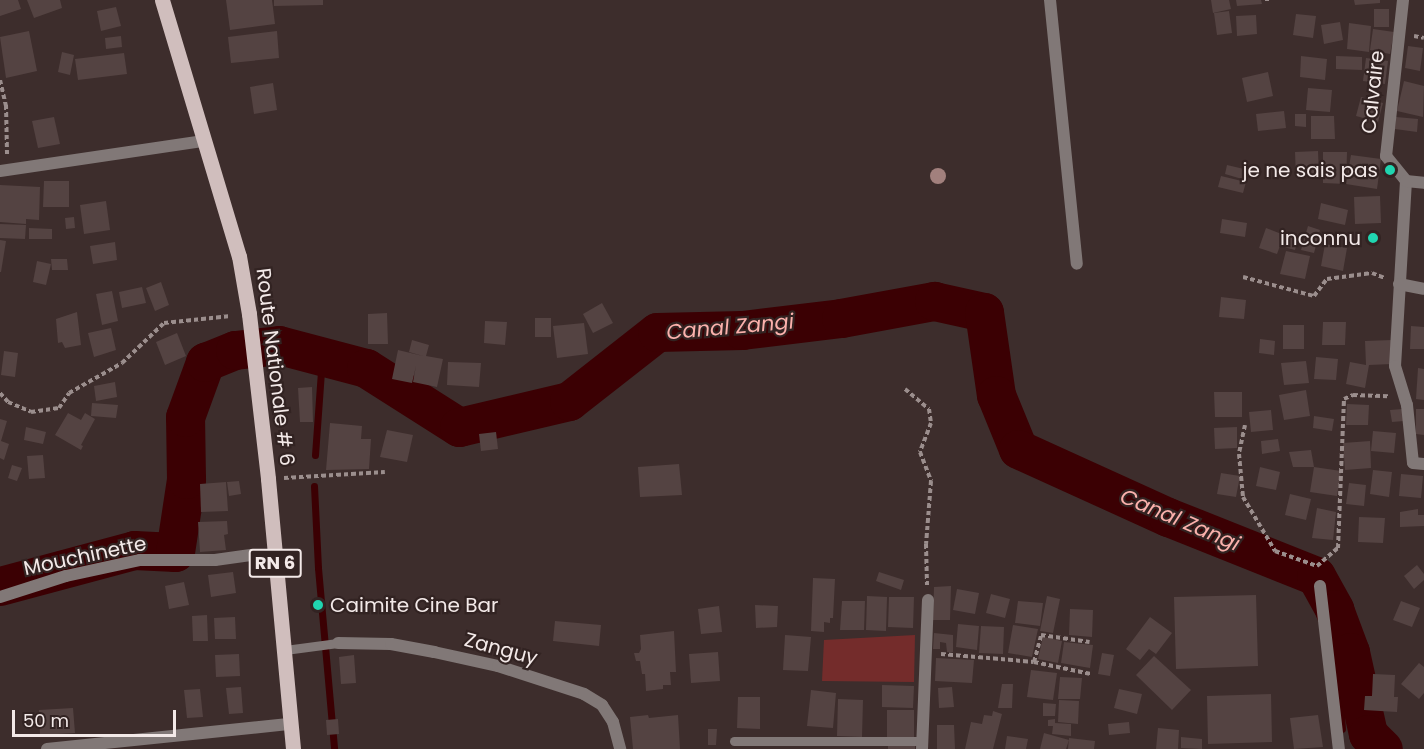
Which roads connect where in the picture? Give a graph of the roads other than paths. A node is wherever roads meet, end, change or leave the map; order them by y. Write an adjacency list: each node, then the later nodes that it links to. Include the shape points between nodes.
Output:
1 (162, 0): 4 (main road, Route Nationale # 6 / RN 6)
2 (1050, 0): 8 (street)
3 (1403, 0): 6 (street, Calvaire, via 1386,156)
4 (204, 141): 5 (street); 17 (main road, Route Nationale # 6 / RN 6, via 239,256 250,321)
5 (4, 170)
6 (1406, 181): 7 (street); 9 (street)
7 (1424, 183)
8 (1077, 264)
9 (1399, 284): 10 (street); 11 (street, via 1395,366 1407,405 1413,462)
10 (1424, 289)
11 (1424, 464)
12 (251, 555): 14 (street, Mouchinette, via 215,560 140,560 66,576)
13 (1320, 586): 24 (street)
14 (0, 597)
15 (928, 600): 20 (street)
16 (328, 644): 17 (lane); 23 (street, Zanguy, via 391,644 434,652 498,666 584,694 602,705 613,722)
17 (285, 650): 18 (main road, Route Nationale # 6 / RN 6)
18 (291, 724): 21 (street); 22 (main road, Route Nationale # 6 / RN 6)
19 (734, 741): 20 (lane)
20 (923, 745)
21 (47, 749)
22 (293, 749)
23 (620, 749)
24 (1339, 749)

